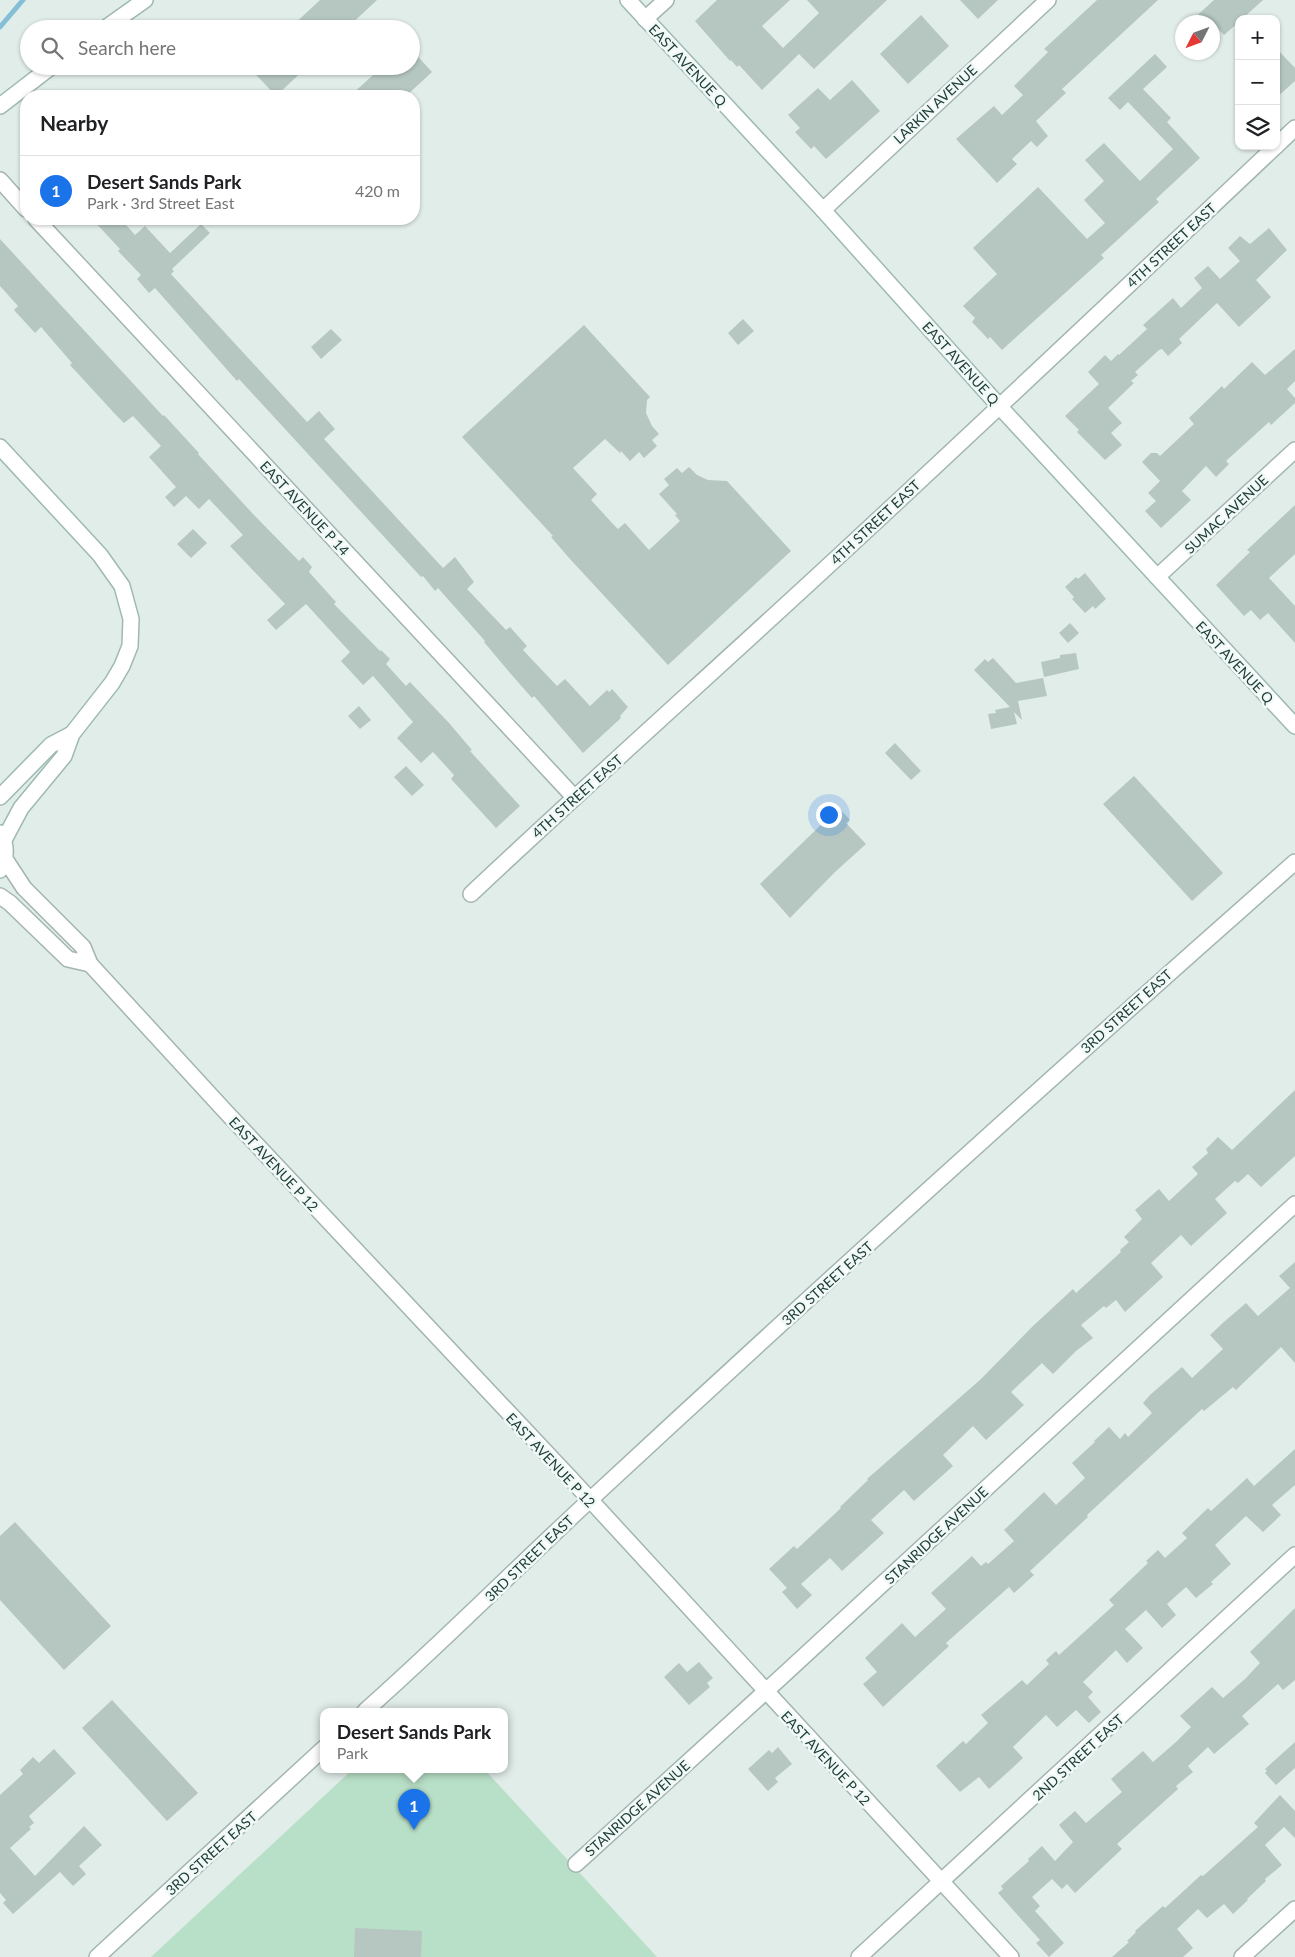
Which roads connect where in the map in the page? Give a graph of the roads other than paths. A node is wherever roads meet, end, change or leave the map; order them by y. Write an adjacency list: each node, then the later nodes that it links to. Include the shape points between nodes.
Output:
1 (145, 0): 6 (street)
2 (628, 0): 5 (street, EAST AVENUE Q)
3 (666, 0): 5 (street)
4 (1048, 0): 16 (street, LARKIN AVENUE)
5 (645, 19): 16 (street, EAST AVENUE Q)
6 (117, 20)
7 (40, 75): 8 (street)
8 (21, 90)
9 (20, 91): 10 (street)
10 (0, 106)
11 (1295, 128): 12 (street, 4TH STREET EAST)
12 (1280, 142)
13 (1272, 150): 18 (street, 4TH STREET EAST)
14 (0, 180): 15 (street)
15 (20, 202)
16 (823, 210): 18 (street, EAST AVENUE Q)
17 (42, 225): 25 (street, EAST AVENUE P 14)
18 (1000, 407): 21 (street, EAST AVENUE Q); 25 (street, 4TH STREET EAST)
19 (0, 447): 23 (street, via 100,555 122,586 131,619 130,646 122,666)
20 (1295, 450): 21 (street, SUMAC AVENUE)
21 (1157, 578): 22 (street, EAST AVENUE Q)
22 (1295, 726)
23 (72, 734): 24 (street, via 50,745); 26 (street, via 64,756)
24 (0, 797)
25 (574, 797): 29 (street, 4TH STREET EAST)
26 (2, 836): 28 (street, via 6,849)
27 (1295, 862): 33 (street, 3RD STREET EAST, via 1092,1040)
28 (2, 864): 31 (street, EAST AVENUE P 12, via 83,947)
29 (471, 894)
30 (0, 896): 31 (street, via 68,960)
31 (90, 964): 33 (street, EAST AVENUE P 12)
32 (1295, 1204): 35 (street, STANRIDGE AVENUE)
33 (589, 1500): 35 (street, EAST AVENUE P 12); 36 (street, 3RD STREET EAST)
34 (1295, 1555): 39 (street, 2ND STREET EAST)
35 (765, 1692): 38 (street, STANRIDGE AVENUE); 39 (street, EAST AVENUE P 12)
36 (368, 1708)
37 (320, 1752): 41 (street, 3RD STREET EAST)
38 (576, 1864)
39 (942, 1882): 42 (street, 2ND STREET EAST); 43 (street, EAST AVENUE P 12)
40 (1295, 1909): 44 (street)
41 (97, 1957)
42 (859, 1957)
43 (1011, 1957)
44 (1242, 1957)

